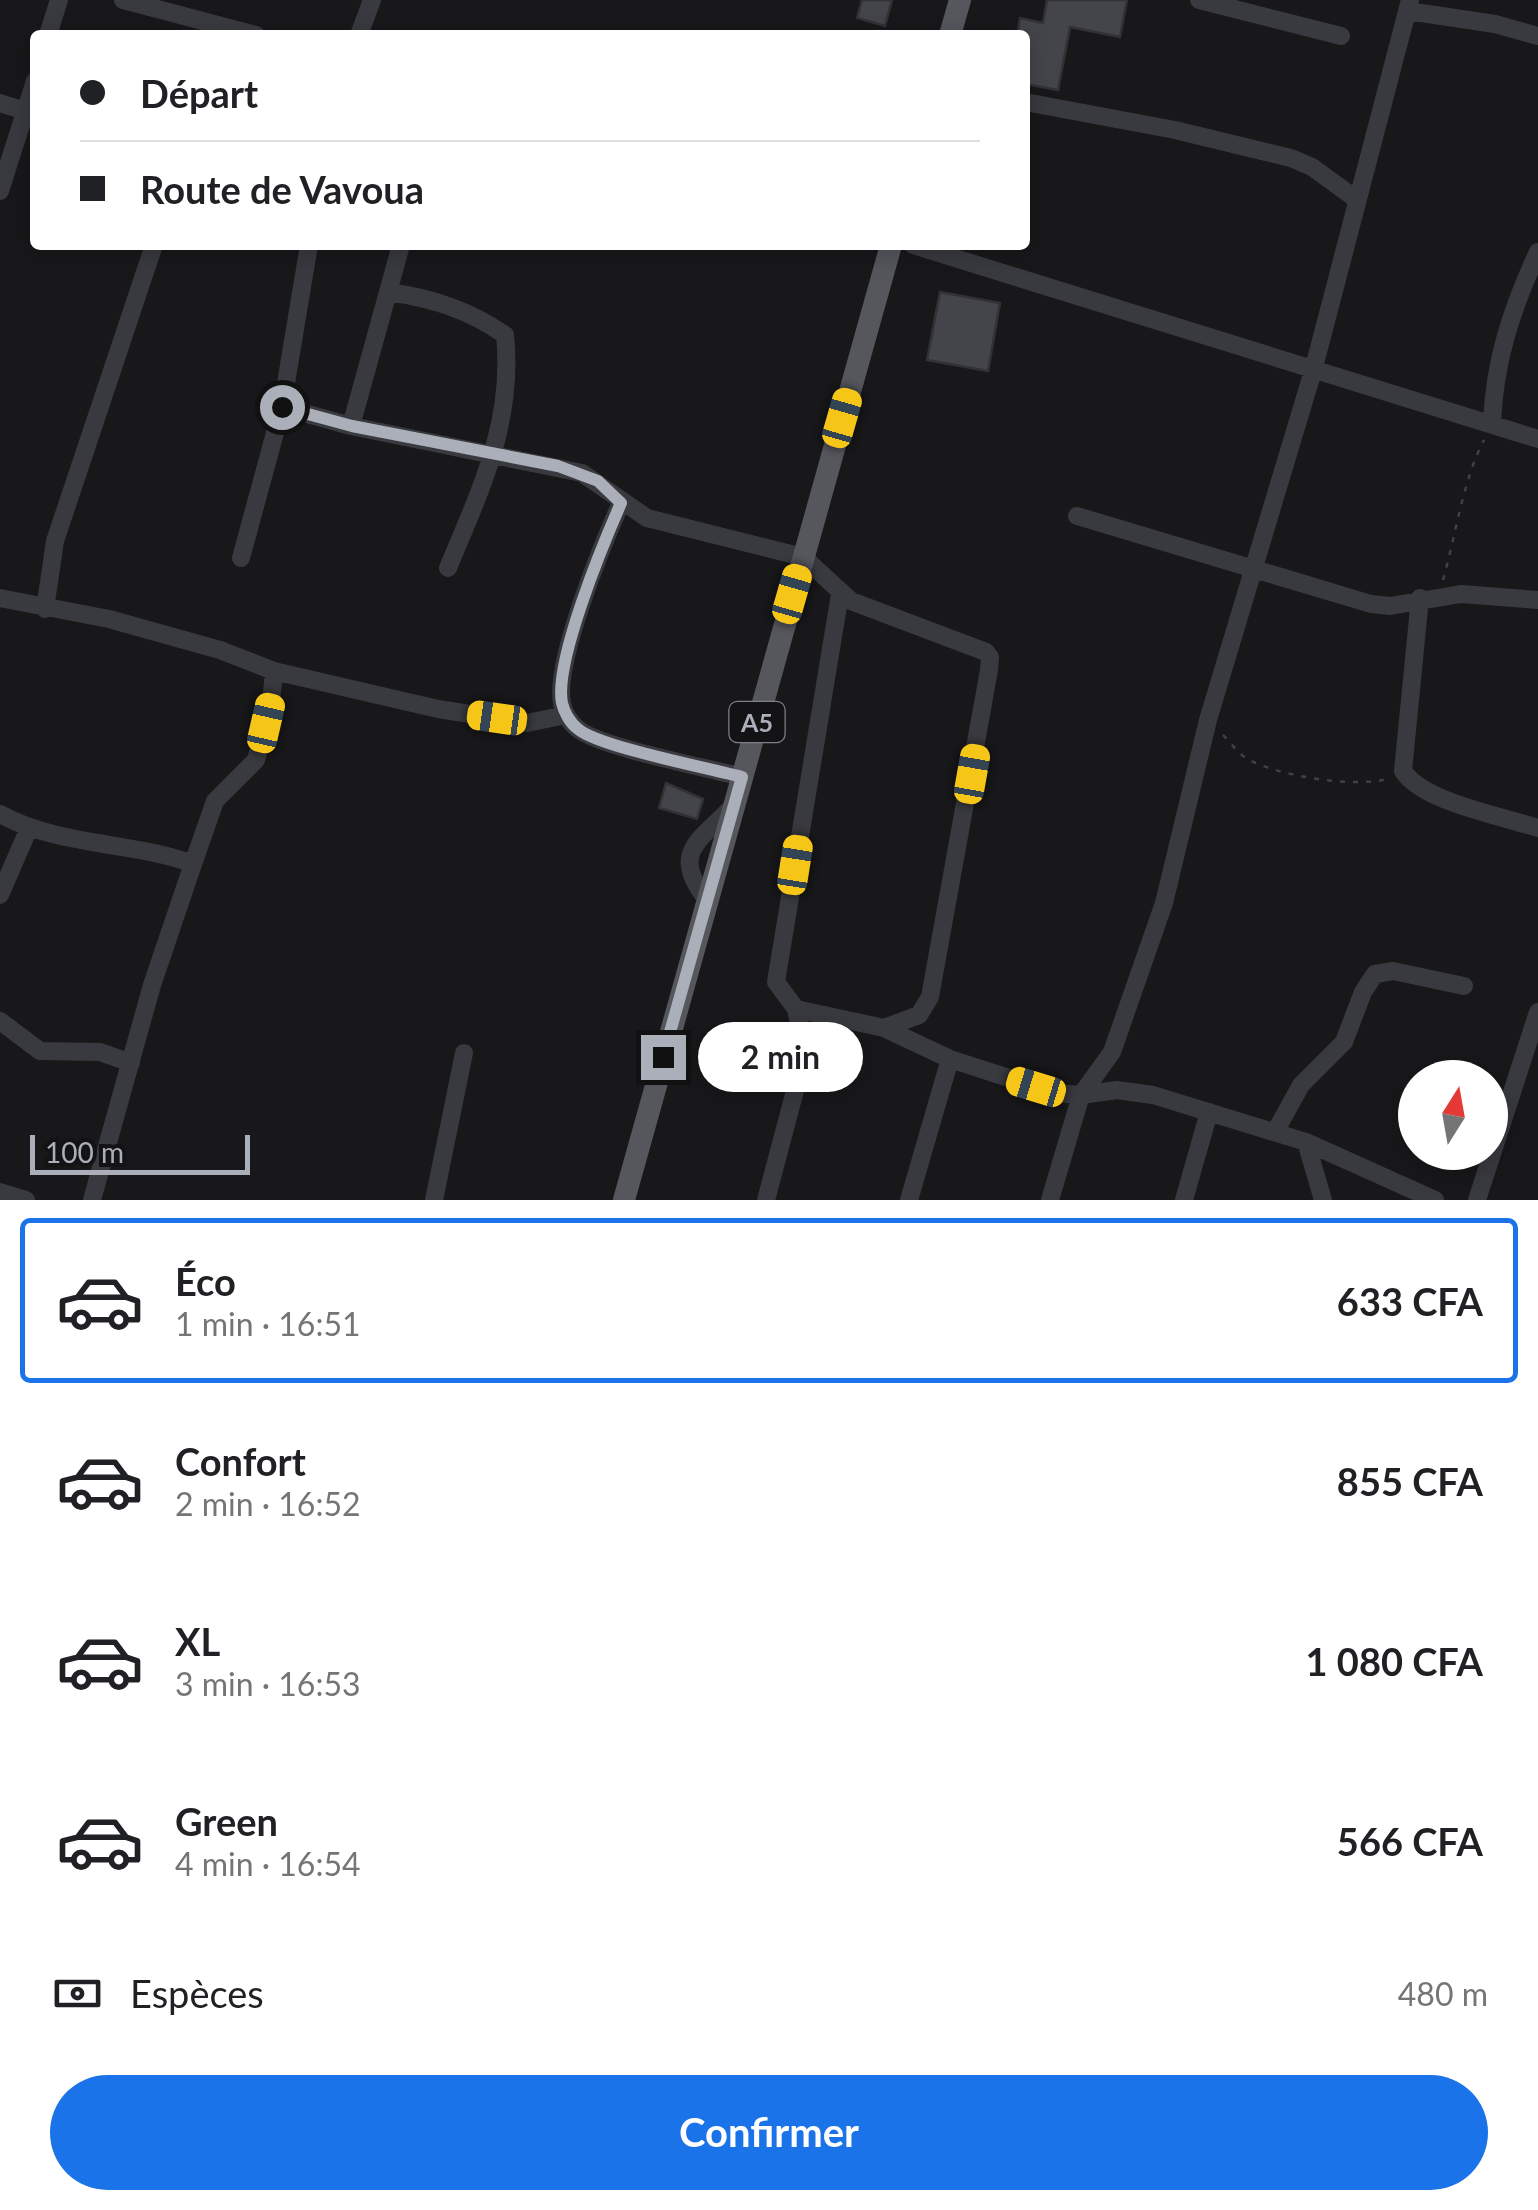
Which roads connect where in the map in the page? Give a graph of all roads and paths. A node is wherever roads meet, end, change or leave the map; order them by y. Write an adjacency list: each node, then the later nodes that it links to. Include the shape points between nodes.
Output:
1 (59, 0): 7 (street)
2 (122, 0): 8 (street)
3 (372, 0): 9 (street)
4 (960, 0): 10 (main road)
5 (1200, 0): 11 (street)
6 (1409, 5): 12 (street); 18 (street)
7 (50, 30)
8 (223, 30)
9 (361, 30)
10 (951, 30)
11 (1341, 36)
12 (1538, 36)
13 (0, 103): 15 (street)
14 (1030, 103): 18 (street, via 1290,158)
15 (30, 112)
16 (30, 115): 17 (street)
17 (0, 191)
18 (1356, 199): 26 (street)
19 (152, 250): 42 (street, via 56,541)
20 (308, 250): 27 (street)
21 (401, 250): 25 (street)
22 (890, 250): 34 (main road, A5)
23 (930, 250): 26 (street)
24 (1538, 252): 28 (street, via 1494,378)
25 (388, 292): 29 (street); 31 (street, via 429,297 505,335)
26 (1312, 371): 28 (street); 37 (street)
27 (282, 407): 29 (street); 35 (street)
28 (1492, 424): 30 (street); 39 (path, via 1468,470 1463,510)
29 (352, 426): 31 (street)
30 (1538, 438)
31 (496, 454): 32 (street, via 582,473); 36 (street)
32 (621, 503): 34 (street, via 647,518); 44 (street, via 564,667)
33 (1077, 516): 37 (street)
34 (803, 557): 38 (street); 47 (main road, A5)
35 (240, 558)
36 (448, 568)
37 (1252, 569): 39 (street, via 1370,604); 45 (street)
38 (840, 594): 54 (street, via 776,982); 57 (street, via 990,657 930,998 919,1015)
39 (1429, 597): 41 (street); 46 (street)
40 (0, 598): 42 (street)
41 (1538, 600)
42 (45, 609): 43 (street, via 109,619)
43 (274, 671): 44 (street, via 456,712 527,722); 51 (street, via 256,760 215,801)
44 (566, 715): 47 (street, via 588,735)
45 (1208, 720): 46 (path, via 1246,758 1292,773 1336,783 1383,781); 61 (street, via 1164,903 1112,1052)
46 (1403, 771): 50 (street, via 1412,784 1440,797)
47 (742, 777): 69 (main road, A5)
48 (0, 814): 49 (street)
49 (29, 828): 51 (street); 52 (street)
50 (1538, 828)
51 (193, 864): 60 (street)
52 (0, 896)
53 (1464, 986): 63 (street, via 1393,970 1375,974 1344,1042 1301,1085)
54 (796, 1010): 57 (street); 70 (street, via 805,1053)
55 (1538, 1012): 76 (street)
56 (0, 1021): 60 (street, via 40,1052 100,1052)
57 (884, 1028): 59 (street)
58 (464, 1053): 68 (street)
59 (950, 1059): 61 (street); 71 (street)
60 (130, 1064): 67 (street)
61 (1081, 1095): 62 (street, via 1134,1091); 72 (street)
62 (1209, 1112): 63 (street); 73 (street)
63 (1275, 1132): 64 (street)
64 (1306, 1142): 74 (street); 75 (street)
65 (0, 1175): 66 (street)
66 (13, 1196)
67 (92, 1200)
68 (434, 1200)
69 (624, 1200)
70 (766, 1200)
71 (909, 1200)
72 (1050, 1200)
73 (1184, 1200)
74 (1322, 1200)
75 (1435, 1200)
76 (1477, 1200)

